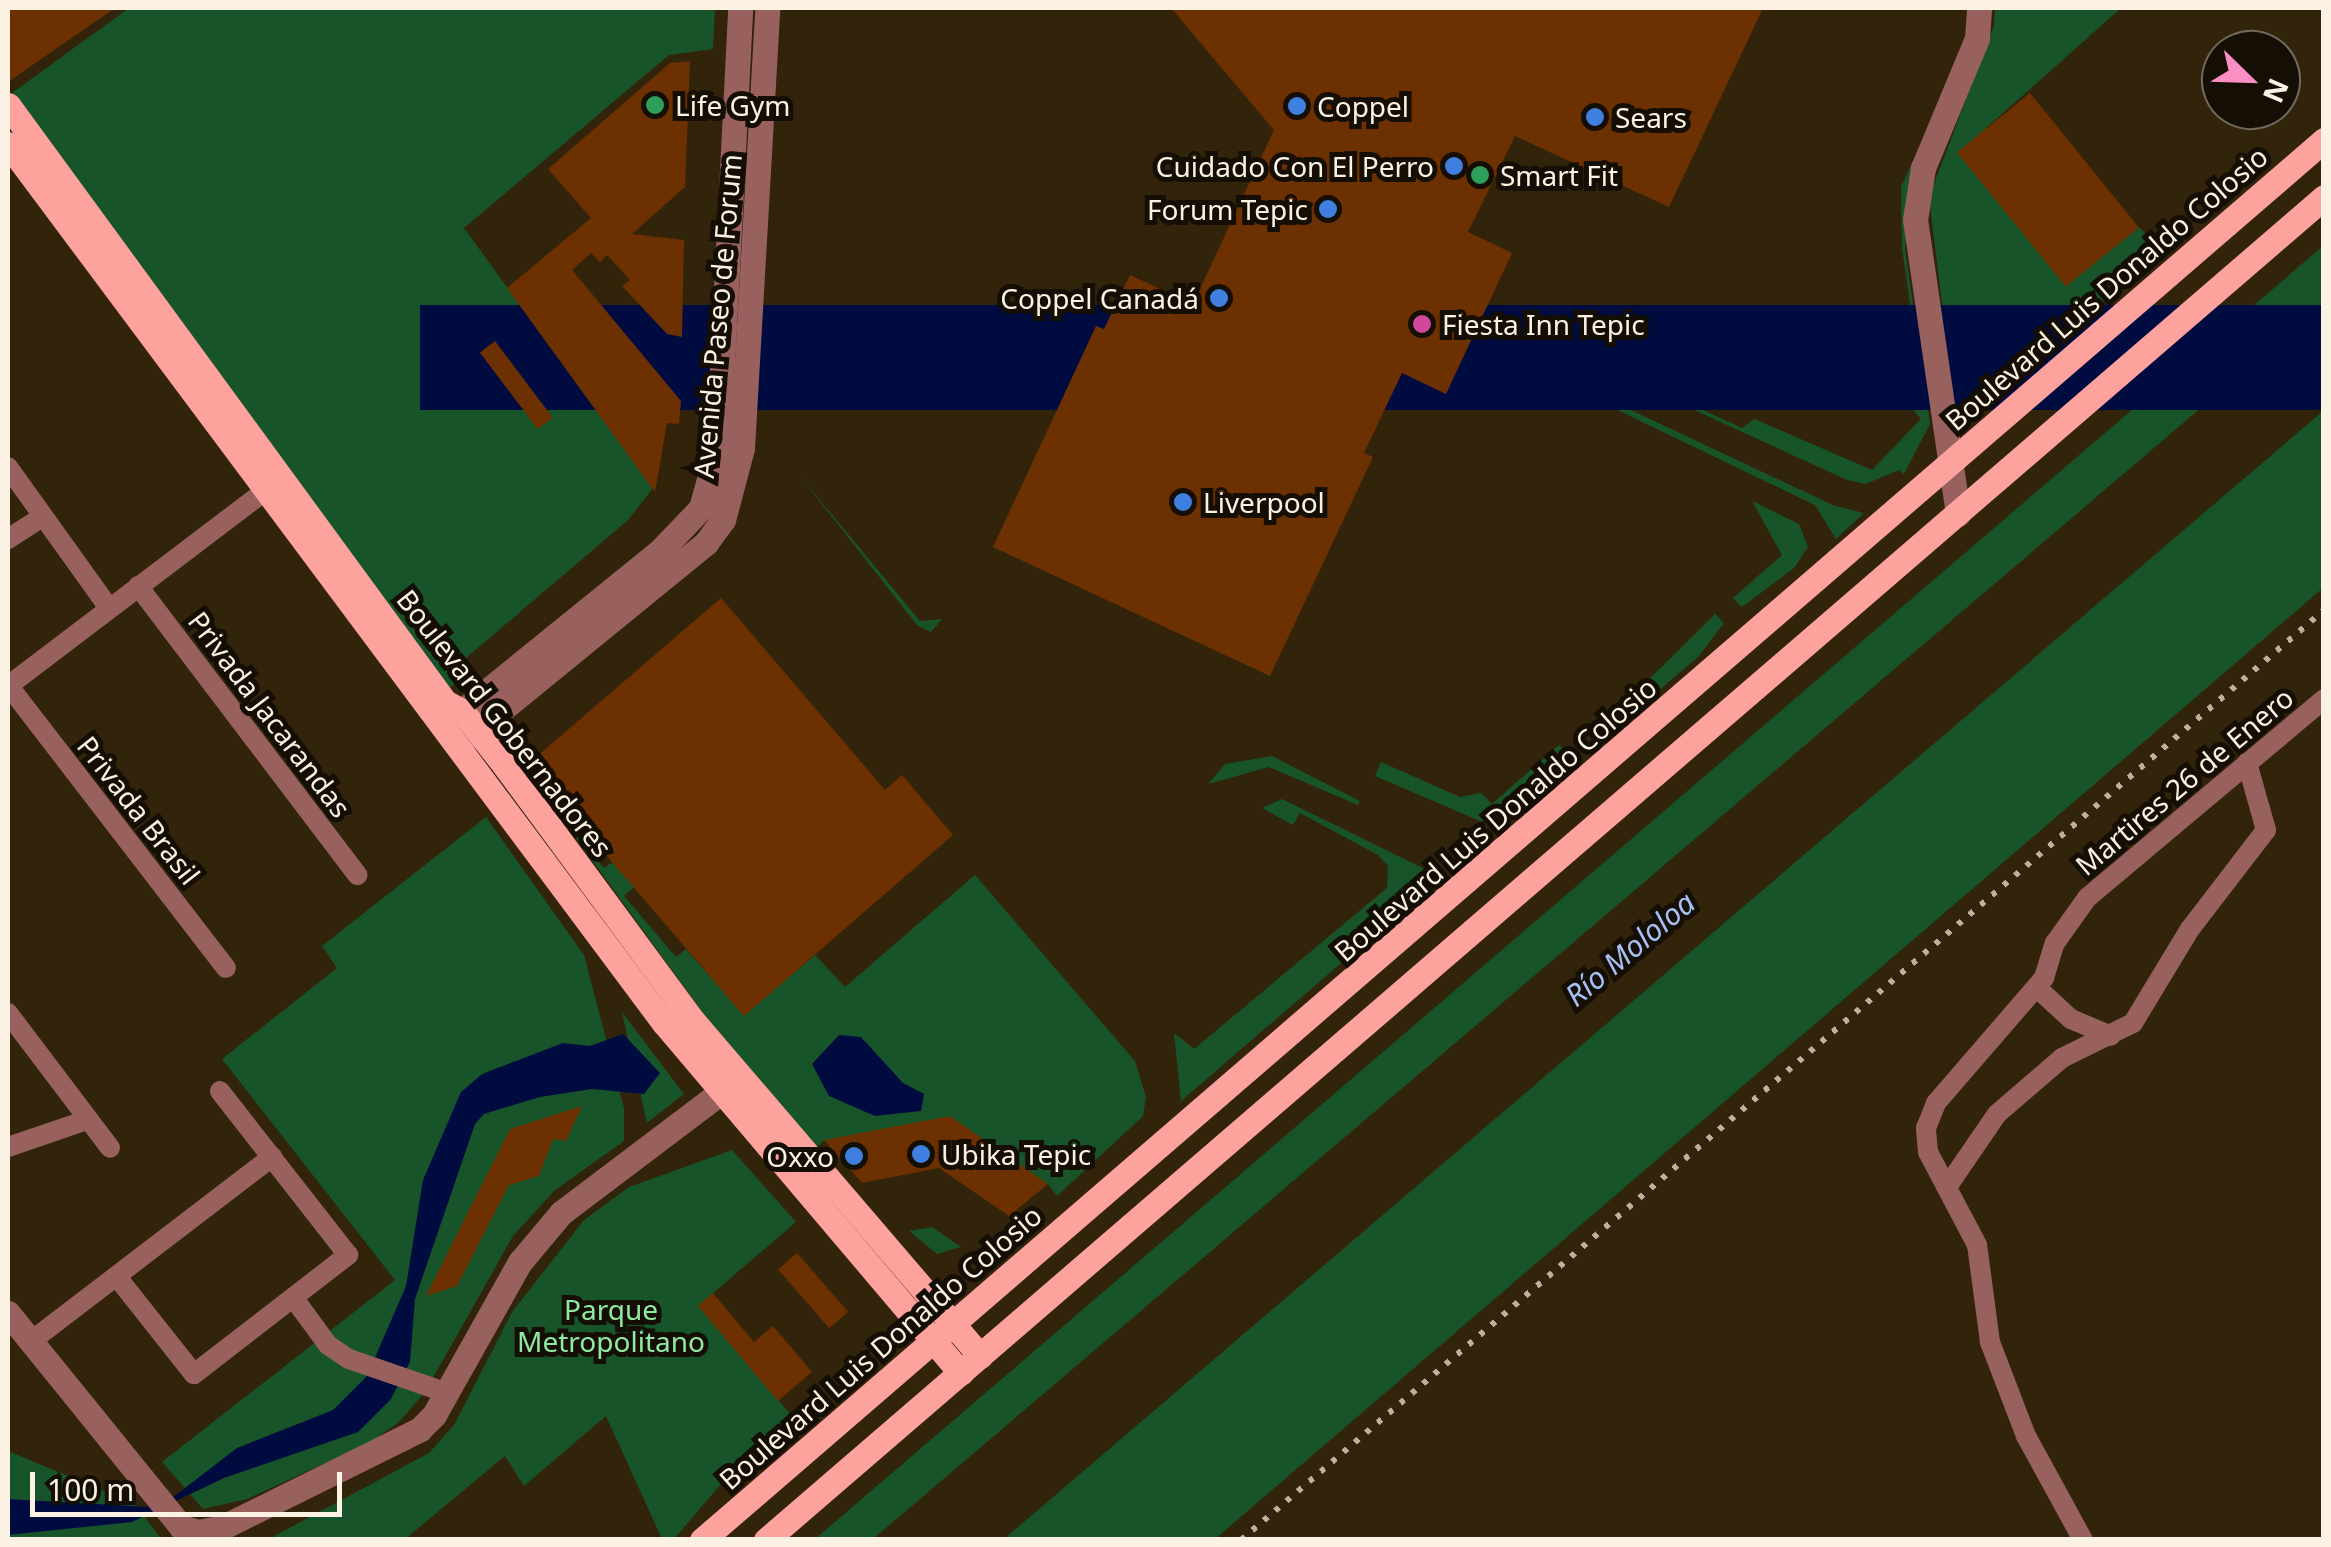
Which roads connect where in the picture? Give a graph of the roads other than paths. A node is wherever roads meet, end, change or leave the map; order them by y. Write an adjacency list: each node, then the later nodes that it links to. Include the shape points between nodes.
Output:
1 (740, 8): 21 (street, Avenida Paseo de Forum, via 718,446 701,508)
2 (768, 8): 21 (street, Avenida Paseo de Forum, via 741,460 722,520 706,543)
3 (1960, 8): 5 (street, via 1967,42)
4 (1980, 8): 5 (street, via 1977,38)
5 (1958, 88): 10 (street, via 1923,168 1915,220)
6 (11, 117): 12 (main road, Boulevard Gobernadores)
7 (2324, 140): 10 (main road, Boulevard Luis Donaldo Colosio)
8 (8, 144): 12 (main road, Boulevard Gobernadores)
9 (2324, 197): 13 (main road)
10 (1950, 462): 13 (street); 19 (main road, Boulevard Luis Donaldo Colosio)
11 (8, 468): 14 (street)
12 (275, 484): 16 (street); 21 (main road, Boulevard Gobernadores)
13 (1958, 514): 25 (main road)
14 (42, 517): 15 (street); 17 (street)
15 (8, 540)
16 (138, 586): 17 (street); 24 (street, Privada Jacarandas)
17 (109, 608): 18 (street)
18 (8, 685): 26 (street, Privada Brasil)
19 (1687, 693): 23 (main road, Boulevard Luis Donaldo Colosio); 25 (main road, via 1678,718 1512,864 1514,883)
20 (2324, 700): 22 (street, Martires 26 de Enero)
21 (460, 728): 30 (main road, Boulevard Gobernadores); 32 (main road, Boulevard Gobernadores)
22 (2247, 763): 27 (street, Martires 26 de Enero, via 2087,898); 29 (street, via 2266,830 2190,929 2133,1022)
23 (1482, 871): 33 (main road, via 1488,886 1480,910 1280,1080); 42 (main road, Boulevard Luis Donaldo Colosio)
24 (357, 875)
25 (1533, 882): 33 (main road)
26 (226, 968)
27 (2036, 988): 29 (street, via 2071,1020); 38 (street, Martires 26 de Enero, via 1936,1104 1926,1128 1928,1152)
28 (8, 1013): 34 (street)
29 (2111, 1036): 38 (street, via 2062,1058 1997,1114)
30 (742, 1076): 32 (street); 42 (main road, Boulevard Gobernadores)
31 (220, 1091): 37 (street)
32 (719, 1094): 42 (main road, Boulevard Gobernadores); 45 (street, via 550,1225 520,1262)
33 (1269, 1107): 44 (main road)
34 (88, 1120): 35 (street); 36 (street)
35 (8, 1147)
36 (110, 1148)
37 (272, 1157): 39 (street); 40 (street, via 348,1256)
38 (1947, 1187): 48 (street, Martires 26 de Enero, via 1977,1245 1990,1342 2026,1436)
39 (116, 1278): 40 (street, via 194,1374); 43 (street)
40 (295, 1300): 45 (street, via 328,1345 349,1359)
41 (8, 1312): 43 (street)
42 (943, 1333): 44 (main road, Boulevard Gobernadores); 46 (main road, Boulevard Luis Donaldo Colosio)
43 (30, 1342): 45 (street, via 171,1515 198,1532 241,1520 389,1450 420,1429)
44 (970, 1365): 47 (main road)
45 (448, 1393)
46 (702, 1540)
47 (766, 1540)
48 (2083, 1540)

